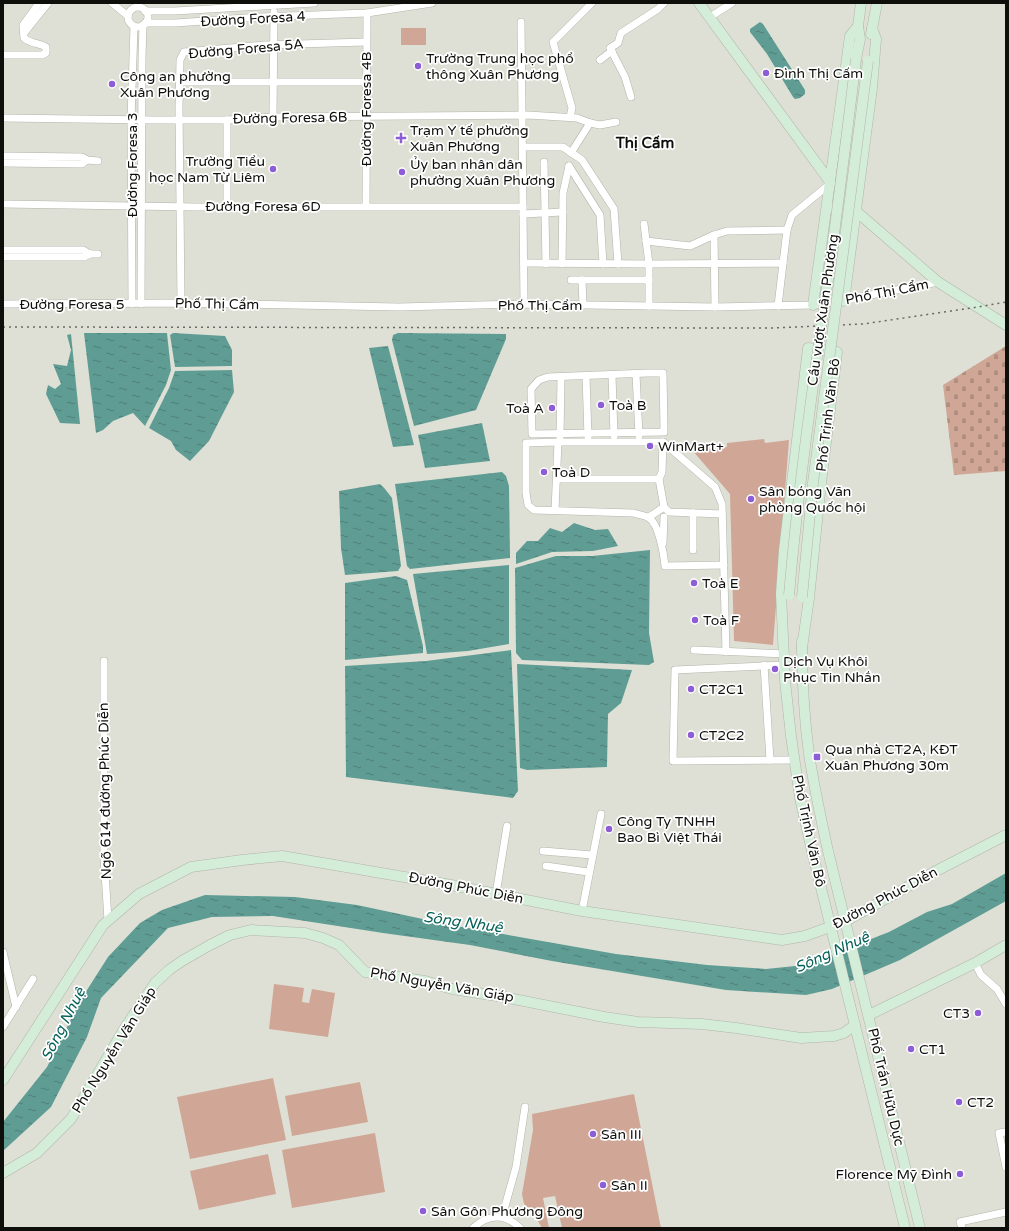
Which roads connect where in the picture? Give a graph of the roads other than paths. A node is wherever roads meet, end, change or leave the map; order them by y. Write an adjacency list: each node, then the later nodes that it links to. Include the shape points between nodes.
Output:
1 (39, 3): 24 (street, via 23,25)
2 (48, 3): 24 (street)
3 (112, 3): 16 (street)
4 (314, 3): 13 (street, Đường Foresa 4)
5 (432, 3): 15 (street, Đường Foresa 4)
6 (592, 3): 37 (street, via 553,42)
7 (664, 3): 27 (street, via 621,33 618,43 610,48)
8 (699, 3): 18 (main road)
9 (732, 3): 18 (street)
10 (861, 3): 22 (main road)
11 (877, 3): 23 (main road, Cầu vượt Xuân Phương)
12 (134, 5): 14 (street); 16 (street)
13 (273, 6): 14 (street, Đường Foresa 4); 17 (street)
14 (145, 11): 20 (street, via 148,16)
15 (367, 13): 17 (street, Đường Foresa 4); 25 (street, Đường Foresa 4B)
16 (128, 16): 21 (street)
17 (274, 17): 20 (street, Đường Foresa 4); 26 (street)
18 (710, 17): 52 (main road)
19 (521, 22): 34 (street)
20 (144, 24): 21 (street); 40 (street, Đường Foresa 3)
21 (134, 26): 39 (street, Đường Foresa 3)
22 (858, 26): 52 (main road, via 850,36); 120 (main road, Cầu vượt Xuân Phương, bridge, via 860,39 810,403)
23 (872, 28): 62 (main road, via 876,39); 121 (main road, Cầu vượt Xuân Phương, bridge, via 814,475)
24 (24, 33): 28 (street, via 24,38 28,41 46,47 46,53)
25 (366, 42): 26 (street, Đường Foresa 5A); 32 (street, Đường Foresa 4B)
26 (274, 45): 30 (street); 31 (street, Đường Foresa 5A, via 184,52 180,60)
27 (612, 51): 29 (street); 33 (street, via 625,77)
28 (3, 55)
29 (600, 60)
30 (273, 81): 31 (street); 32 (street); 36 (street)
31 (180, 82): 41 (street, Đường Foresa 5A)
32 (366, 82): 35 (street, Đường Foresa 4B)
33 (631, 97)
34 (522, 115): 35 (street, Đường Foresa 6B); 37 (street, Đường Foresa 6B); 45 (street)
35 (366, 116): 36 (street, Đường Foresa 6B); 58 (street, Đường Foresa 4B)
36 (273, 117): 42 (street, Đường Foresa 6B)
37 (573, 117): 44 (street, Đường Foresa 6B)
38 (3, 118): 39 (street, Đường Foresa 6B)
39 (131, 120): 40 (street, Đường Foresa 6B); 54 (street, Đường Foresa 3)
40 (141, 120): 41 (street, Đường Foresa 6B); 55 (street, Đường Foresa 3)
41 (179, 120): 42 (street, Đường Foresa 6B); 56 (street, Đường Foresa 5A)
42 (227, 120): 57 (street)
43 (616, 122): 44 (street, via 600,125)
44 (590, 123): 46 (street)
45 (523, 148): 46 (street, via 563,147); 60 (street)
46 (571, 153): 77 (street, via 582,160 614,209)
47 (3, 156): 48 (street, via 82,157)
48 (87, 160): 49 (street); 51 (street, via 82,164)
49 (98, 161)
50 (544, 162): 63 (street)
51 (3, 163)
52 (831, 183): 59 (main road); 65 (street, via 792,215)
53 (3, 204): 54 (street, Đường Foresa 6D)
54 (131, 205): 55 (street, Đường Foresa 6D); 87 (street, Đường Foresa 3)
55 (141, 205): 56 (street, Đường Foresa 6D); 88 (street, Đường Foresa 3)
56 (180, 206): 57 (street, Đường Foresa 6D); 85 (street, Đường Foresa 5A)
57 (226, 206): 58 (street, Đường Foresa 6D)
58 (366, 206): 60 (street, Đường Foresa 6D)
59 (827, 207): 62 (main road); 91 (main road)
60 (523, 210): 63 (street, Đường Foresa 6D); 72 (street)
61 (563, 212): 63 (street, Đường Foresa 6D); 75 (street); 76 (street, via 563,193 569,166 600,215)
62 (857, 212): 83 (main road); 84 (main road)
63 (545, 213): 74 (street)
64 (644, 224): 67 (street)
65 (787, 230): 66 (street, via 727,231); 73 (street)
66 (714, 235): 67 (street, via 690,246); 79 (street)
67 (646, 241): 78 (street)
68 (3, 250): 69 (street, via 83,250)
69 (90, 254): 70 (street); 71 (street, via 84,257)
70 (98, 254)
71 (3, 257)
72 (524, 263): 74 (street); 89 (street)
73 (783, 263): 79 (street); 93 (street)
74 (546, 264): 75 (street)
75 (562, 264): 76 (street)
76 (603, 264): 77 (street)
77 (618, 264): 78 (street)
78 (649, 264): 79 (street); 82 (street)
79 (713, 264): 94 (street)
80 (570, 280): 81 (street)
81 (582, 280): 82 (street); 90 (street)
82 (649, 280): 92 (street)
83 (938, 282): 84 (street, Phố Thị Cẩm); 95 (main road)
84 (844, 301): 91 (street, Phố Thị Cẩm)
85 (181, 303): 88 (street, Phố Thị Cẩm); 89 (street, Phố Thị Cẩm, via 399,307)
86 (3, 304): 87 (street, Đường Foresa 5)
87 (132, 304): 88 (street, Đường Foresa 5)
88 (141, 304)
89 (524, 304): 90 (street, Phố Thị Cẩm)
90 (583, 305): 92 (street, Phố Thị Cẩm)
91 (813, 305): 93 (street, Phố Thị Cẩm)
92 (649, 306): 94 (street, Phố Thị Cẩm)
93 (778, 306): 94 (street, Phố Thị Cẩm)
94 (715, 307)
95 (1006, 325)
96 (636, 374): 97 (street); 100 (street); 100 (street, via 663,373 664,432)
97 (612, 375): 98 (street); 103 (street)
98 (586, 376): 99 (street); 102 (street)
99 (561, 377): 101 (street); 101 (street, via 539,380 531,389 532,434)
100 (639, 432): 103 (street); 107 (street)
101 (561, 433): 102 (street); 104 (street)
102 (588, 433): 103 (street); 105 (street)
103 (614, 433): 106 (street)
104 (559, 442): 105 (street); 109 (street); 111 (street, via 526,443 528,505 534,510)
105 (588, 442): 106 (street)
106 (614, 442): 107 (street)
107 (639, 442): 108 (street)
108 (663, 442): 110 (street, via 662,472); 114 (street, via 715,487 722,504)
109 (557, 479): 110 (street); 111 (street)
110 (659, 479): 112 (street)
111 (555, 510): 115 (street, via 633,513)
112 (666, 512): 113 (street); 115 (street); 116 (street); 117 (street)
113 (693, 513): 114 (street); 118 (street)
114 (722, 514): 119 (street)
115 (649, 517): 116 (street)
116 (655, 526): 117 (street)
117 (663, 547): 119 (street, via 665,566)
118 (693, 550)
119 (724, 564): 125 (street)
120 (789, 595): 122 (main road, Phố Trịnh Văn Bô)
121 (802, 597): 123 (main road, Phố Trịnh Văn Bô)
122 (784, 634): 123 (main road, Phố Trịnh Văn Bô, via 781,594 784,550 808,348 837,352); 126 (main road, Phố Trịnh Văn Bô)
123 (802, 648): 141 (main road, Phố Trịnh Văn Bô, via 809,755 828,851)
124 (694, 650): 125 (street)
125 (726, 652): 126 (street)
126 (785, 660): 128 (street); 130 (main road, Phố Trịnh Văn Bô)
127 (104, 662): 140 (street, Ngõ 614 đường Phúc Diễn, via 104,858)
128 (764, 665): 129 (street); 129 (street, via 675,670 673,761)
129 (770, 760): 130 (street)
130 (794, 760): 142 (main road, Phố Trịnh Văn Bô, via 800,798)
131 (601, 814): 135 (street)
132 (507, 826): 138 (street)
133 (1006, 835): 141 (main road, Đường Phúc Diễn, via 934,872)
134 (543, 851): 135 (street)
135 (592, 855): 137 (street)
136 (546, 866): 137 (street)
137 (588, 872): 139 (street)
138 (496, 894): 139 (main road, Đường Phúc Diễn); 140 (main road, Đường Phúc Diễn, via 282,856 191,867 139,894)
139 (582, 911): 142 (main road, Đường Phúc Diễn, via 782,940)
140 (108, 920): 152 (main road, Đường Phúc Diễn)
141 (847, 925): 142 (main road, Đường Phúc Diễn); 149 (main road, Phố Trịnh Văn Bô)
142 (832, 931): 150 (main road, Phố Trịnh Văn Bô)
143 (1006, 945): 145 (main road)
144 (3, 952): 148 (street)
145 (975, 963): 147 (street, via 981,975 997,989); 149 (main road)
146 (33, 979): 148 (street)
147 (1006, 1004)
148 (16, 1007): 151 (street)
149 (869, 1015): 162 (main road, Phố Trần Hữu Dực)
150 (855, 1024): 156 (main road, Phố Nguyễn Văn Giáp, via 844,1033 834,1036 801,1038 702,1024 638,1022 604,1017 504,996 365,972 339,945 323,938 305,933 250,930 230,935 169,970 156,983 126,1026 70,1119 37,1153); 161 (main road, Phố Trần Hữu Dực)
151 (3, 1027)
152 (3, 1080)
153 (525, 1107): 158 (street, via 516,1167)
154 (1006, 1132): 155 (street, via 999,1133)
155 (1006, 1167)
156 (3, 1173)
157 (1006, 1212): 163 (street, via 960,1222)
158 (502, 1217): 159 (street, via 487,1218); 160 (street)
159 (473, 1228)
160 (520, 1228)
161 (904, 1228)
162 (920, 1228)
163 (962, 1228)

